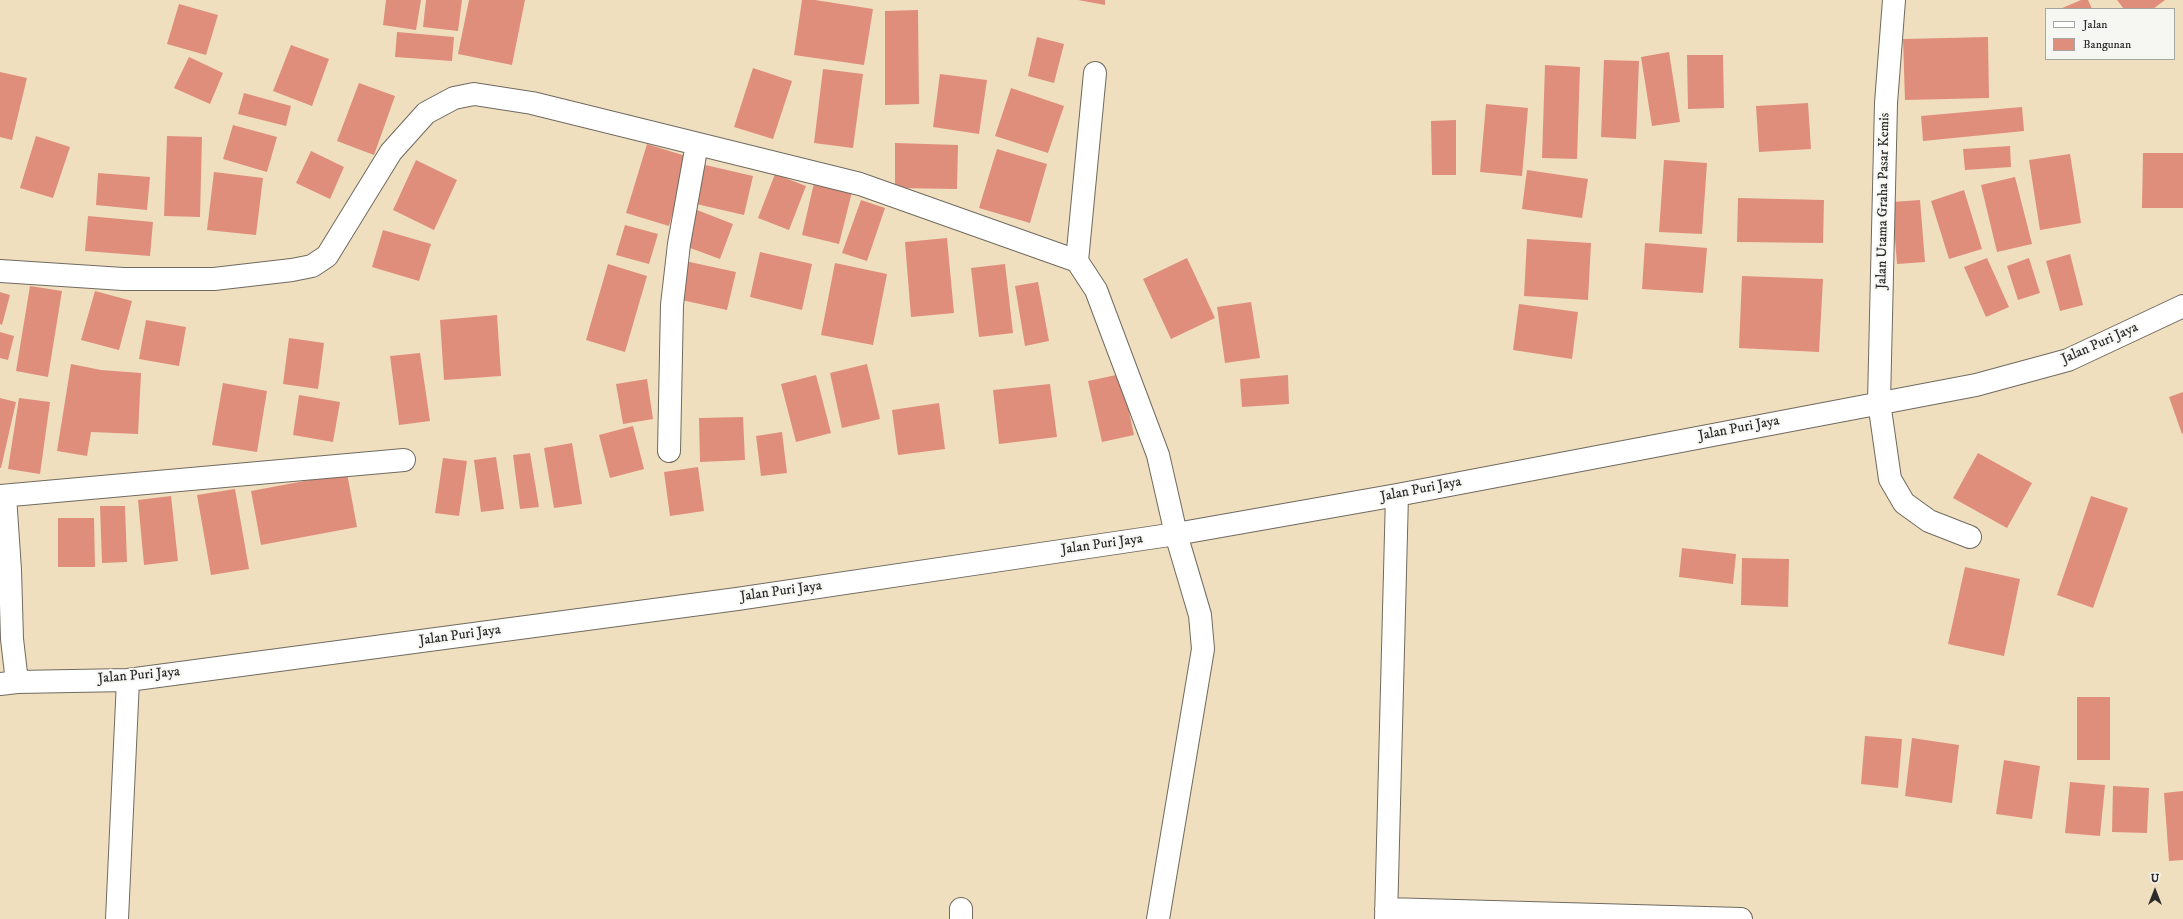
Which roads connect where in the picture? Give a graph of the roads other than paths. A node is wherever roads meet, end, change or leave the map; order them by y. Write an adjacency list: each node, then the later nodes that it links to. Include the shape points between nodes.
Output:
1 (1894, 0): 7 (street, Jalan Utama Graha Pasar Kemis, via 1886,103)
2 (1095, 73): 4 (street)
3 (697, 144): 4 (street, via 860,184); 5 (street, via 532,103 474,94 454,98 426,113 391,152 327,256 312,266 214,279 123,279); 8 (street, via 679,244 672,305)
4 (1076, 261): 12 (street, via 1096,290 1158,455)
5 (0, 271)
6 (2183, 306): 7 (street, Jalan Puri Jaya, via 2068,360 1976,385)
7 (1878, 402): 10 (street, Jalan Puri Jaya); 13 (street, Jalan Utama Graha Pasar Kemis, via 1890,479 1904,503 1929,521)
8 (669, 451)
9 (404, 460): 11 (street)
10 (1397, 495): 12 (street, Jalan Puri Jaya); 16 (street)
11 (2, 496): 15 (street, via 10,570 12,639)
12 (1176, 534): 14 (street, Jalan Puri Jaya, via 737,599); 18 (street, via 1200,615 1203,649)
13 (1970, 537)
14 (128, 680): 15 (street, Jalan Puri Jaya); 17 (street)
15 (8, 683)
16 (1386, 914): 19 (street)
17 (117, 919)
18 (1158, 919)
19 (1741, 919)

